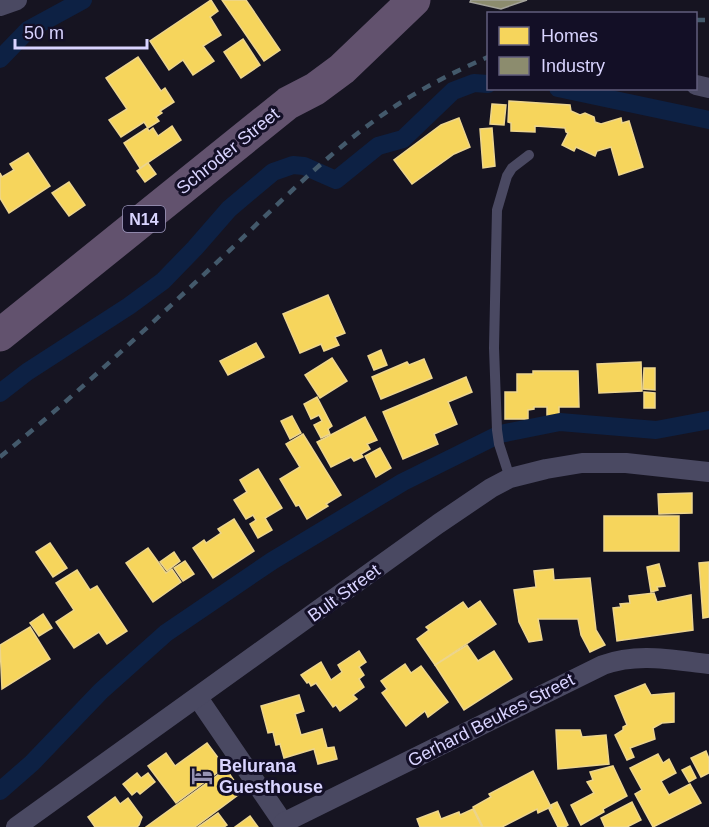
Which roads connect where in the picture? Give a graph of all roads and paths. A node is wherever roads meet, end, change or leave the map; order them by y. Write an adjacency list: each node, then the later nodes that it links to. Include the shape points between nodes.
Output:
1 (17, 0): 4 (street)
2 (386, 0): 5 (highway, Schroder Street / N14, via 304,77)
3 (414, 0): 5 (highway, Schroder Street / N14, via 342,69)
4 (0, 6)
5 (288, 103): 7 (highway, Schroder Street / N14)
6 (529, 155): 9 (lane, via 507,176 497,210 497,430)
7 (0, 335)
8 (709, 472): 9 (street, Bult Street, via 626,463 582,463)
9 (510, 478): 11 (street, Bult Street, via 438,524)
10 (709, 664): 12 (street, Gerhard Beukes Street, via 636,657 603,665)
11 (198, 698): 12 (street); 13 (street, Bult Street)
12 (284, 825)
13 (16, 827)

